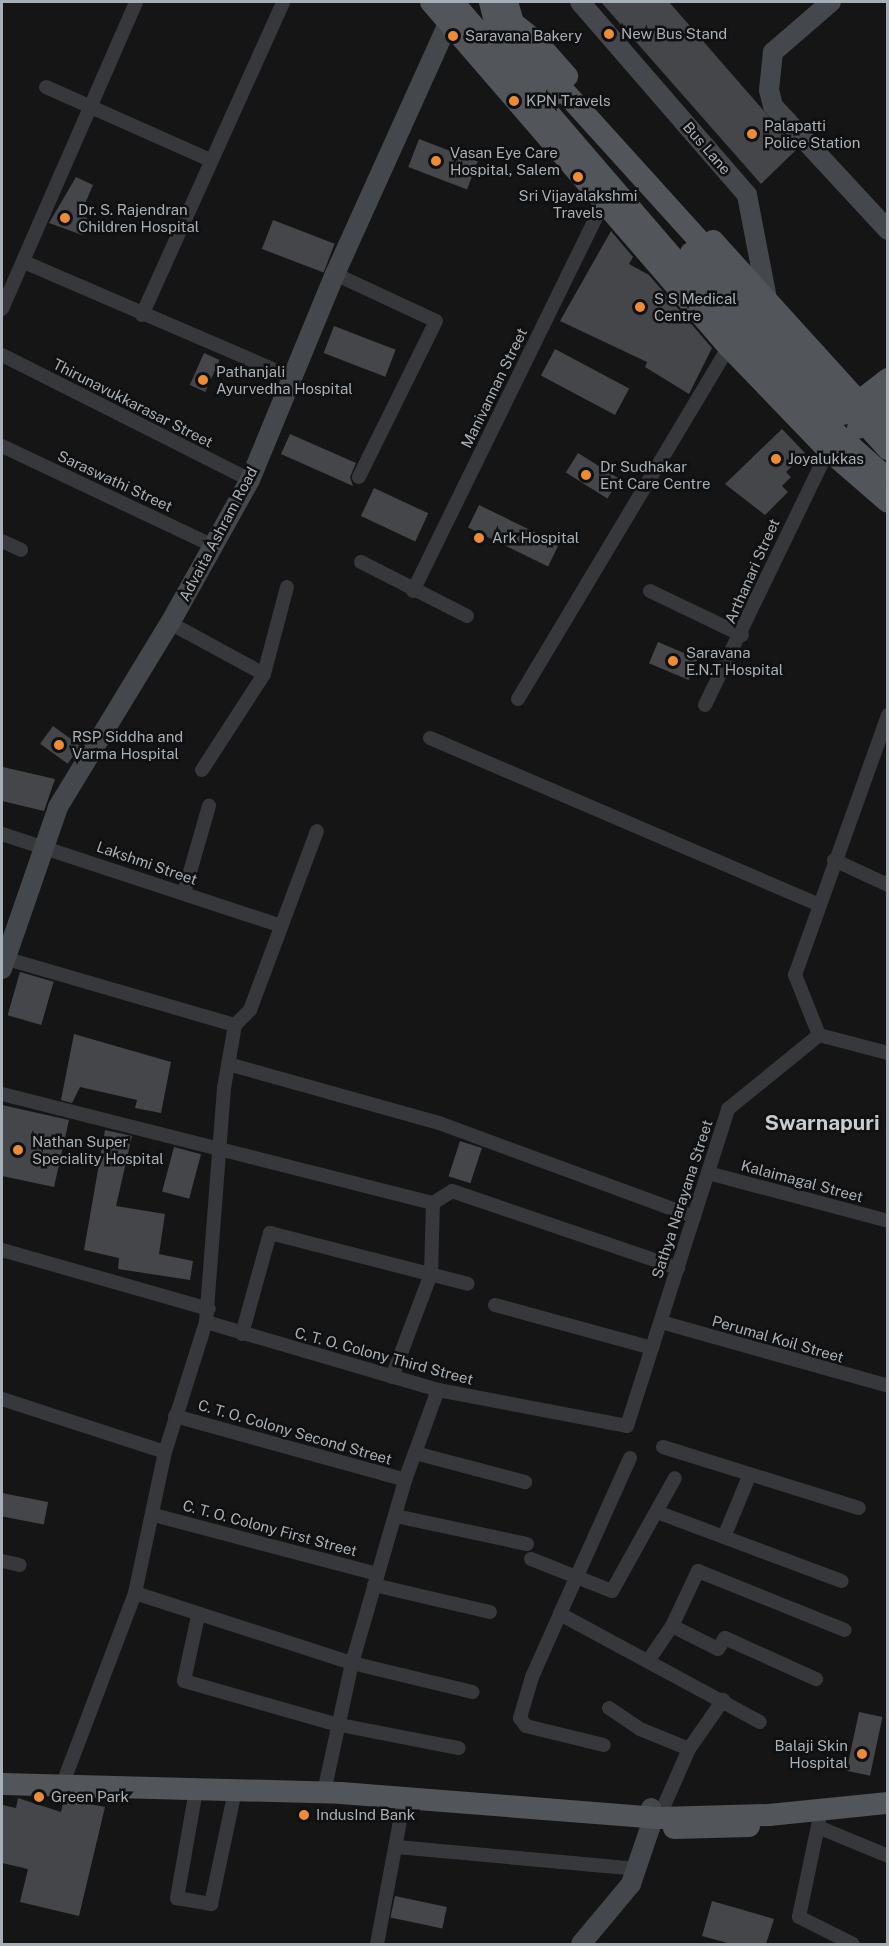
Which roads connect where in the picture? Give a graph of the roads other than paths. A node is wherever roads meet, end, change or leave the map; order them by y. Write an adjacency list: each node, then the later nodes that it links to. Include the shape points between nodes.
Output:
1 (136, 2): 13 (street)
2 (283, 2): 14 (street)
3 (431, 2): 10 (main road)
4 (455, 2): 10 (street, Advaita Ashram Road); 11 (main road, bridge)
5 (482, 2): 21 (main road)
6 (489, 2): 11 (main road, bridge, via 495,34); 29 (main road, bridge, via 536,40)
7 (507, 2): 33 (main road, bridge, via 512,30 539,77 814,396)
8 (580, 2): 21 (street, Bus Lane, via 747,195)
9 (831, 2): 16 (street, via 773,51 769,90 773,106)
10 (449, 24): 15 (main road); 18 (street, Advaita Ashram Road)
11 (516, 75): 35 (main road, bridge, via 785,388)
12 (46, 87): 13 (street)
13 (90, 106): 14 (street); 17 (street)
14 (210, 160): 20 (street)
15 (604, 201): 22 (main road); 43 (street, Manivannan Street)
16 (888, 230)
17 (24, 262): 19 (street); 20 (street)
18 (335, 274): 24 (street, Advaita Ashram Road); 34 (street, via 436,321)
19 (2, 309)
20 (142, 315): 24 (street)
21 (772, 325): 27 (main road)
22 (729, 346): 28 (main road); 49 (street)
23 (2, 355): 36 (street, Thirunavukkarasar Street)
24 (291, 377): 36 (street, Advaita Ashram Road)
25 (888, 379): 27 (main road)
26 (888, 404): 27 (main road)
27 (856, 418): 28 (main road); 31 (main road); 32 (main road)
28 (811, 433): 32 (main road)
29 (888, 434)
30 (2, 446): 39 (street, Saraswathi Street)
31 (888, 449)
32 (828, 450): 37 (main road); 47 (street, Arthanari Street)
33 (888, 461)
34 (359, 477)
35 (888, 479)
36 (250, 480): 39 (street, Advaita Ashram Road)
37 (888, 502)
38 (2, 541): 40 (street)
39 (214, 546): 46 (street, Advaita Ashram Road)
40 (21, 550)
41 (361, 562): 43 (street)
42 (287, 587): 48 (street)
43 (413, 591): 45 (street)
44 (650, 591): 47 (street)
45 (467, 616)
46 (170, 623): 48 (street); 57 (street, Advaita Ashram Road, via 58,807)
47 (742, 635): 50 (street, Arthanari Street)
48 (264, 674): 53 (street)
49 (518, 699)
50 (705, 705)
51 (888, 715): 58 (street)
52 (430, 738): 61 (street)
53 (202, 770)
54 (209, 806): 60 (street)
55 (316, 831): 62 (street)
56 (2, 834): 57 (street, Lakshmi Street)
57 (41, 845): 60 (street, Lakshmi Street); 63 (street, Advaita Ashram Road)
58 (834, 860): 59 (street); 61 (street)
59 (888, 885)
60 (184, 893): 62 (street, Lakshmi Street)
61 (819, 905): 65 (street, via 795,975)
62 (281, 926): 64 (street, via 250,1010)
63 (3, 958): 64 (street)
64 (235, 1025): 67 (street)
65 (819, 1035): 66 (street); 70 (street, Sathya Narayana Street, via 728,1109)
66 (888, 1053)
67 (228, 1064): 69 (street); 72 (street, via 439,1123)
68 (2, 1094): 69 (street)
69 (220, 1150): 71 (street); 79 (street)
70 (708, 1173): 72 (street, Sathya Narayana Street); 73 (street, Kalaimagal Street)
71 (433, 1203): 75 (street, via 452,1191 471,1195); 76 (street)
72 (694, 1217): 75 (street, Sathya Narayana Street)
73 (888, 1221)
74 (2, 1250): 79 (street, C. T. O. Colony Third Street)
75 (678, 1268): 80 (street, Sathya Narayana Street)
76 (431, 1274): 77 (street); 81 (street, via 270,1233); 83 (street)
77 (468, 1284)
78 (495, 1305): 82 (street)
79 (208, 1315): 81 (street, C. T. O. Colony Third Street); 87 (street)
80 (661, 1322): 82 (street, Sathya Narayana Street); 84 (street, Perumal Koil Street)
81 (243, 1334): 83 (street, C. T. O. Colony Third Street)
82 (652, 1348): 88 (street, Sathya Narayana Street)
83 (392, 1377): 85 (street, C. T. O. Colony Third Street)
84 (888, 1386)
85 (438, 1390): 88 (street, C. T. O. Colony Third Street); 91 (street)
86 (2, 1399): 90 (street)
87 (176, 1416): 90 (street); 95 (street, C. T. O. Colony Second Street)
88 (627, 1426)
89 (663, 1447): 93 (street)
90 (165, 1452): 99 (street)
91 (415, 1453): 95 (street); 96 (street)
92 (630, 1458): 107 (street)
93 (750, 1474): 97 (street); 101 (street)
94 (675, 1478): 98 (street)
95 (405, 1480): 100 (street)
96 (525, 1482)
97 (859, 1508)
98 (657, 1512): 101 (street); 107 (street, via 612,1591)
99 (154, 1515): 106 (street, C. T. O. Colony First Street); 109 (street)
100 (396, 1516): 102 (street); 106 (street)
101 (724, 1537): 108 (street)
102 (527, 1544)
103 (531, 1559): 107 (street)
104 (2, 1561): 105 (street)
105 (20, 1565)
106 (376, 1579): 110 (street, C. T. O. Colony First Street); 116 (street)
107 (579, 1579): 111 (street)
108 (842, 1581)
109 (135, 1593): 112 (street); 127 (street)
110 (490, 1612)
111 (560, 1614): 115 (street); 123 (street, via 532,1677 520,1718 526,1726)
112 (198, 1616): 116 (street); 122 (street, via 184,1681)
113 (672, 1626): 114 (street, via 698,1571); 115 (street); 117 (street, via 718,1648 726,1638)
114 (845, 1630)
115 (648, 1661): 119 (street)
116 (352, 1663): 118 (street); 122 (street)
117 (816, 1679)
118 (473, 1692)
119 (723, 1700): 121 (street); 125 (street)
120 (609, 1708): 125 (street, via 640,1729)
121 (760, 1722)
122 (335, 1724): 124 (street); 128 (street)
123 (604, 1745)
124 (459, 1748)
125 (689, 1749): 137 (street)
126 (2, 1774): 127 (main road)
127 (66, 1775): 128 (main road)
128 (326, 1783): 137 (main road)
129 (2, 1784): 134 (main road, bridge, via 341,1793 660,1818 769,1815)
130 (888, 1793): 137 (main road)
131 (2, 1795): 132 (main road)
132 (195, 1796): 133 (main road); 133 (street, via 177,1898 211,1904)
133 (234, 1797): 135 (main road)
134 (888, 1803)
135 (403, 1805): 137 (main road); 139 (street)
136 (888, 1813): 138 (main road)
137 (655, 1814): 138 (main road); 141 (street)
138 (818, 1824): 140 (street); 144 (street, via 799,1917)
139 (398, 1846): 141 (street); 142 (street)
140 (888, 1856)
141 (638, 1869): 143 (street)
142 (377, 1944)
143 (581, 1944)
144 (853, 1944)

